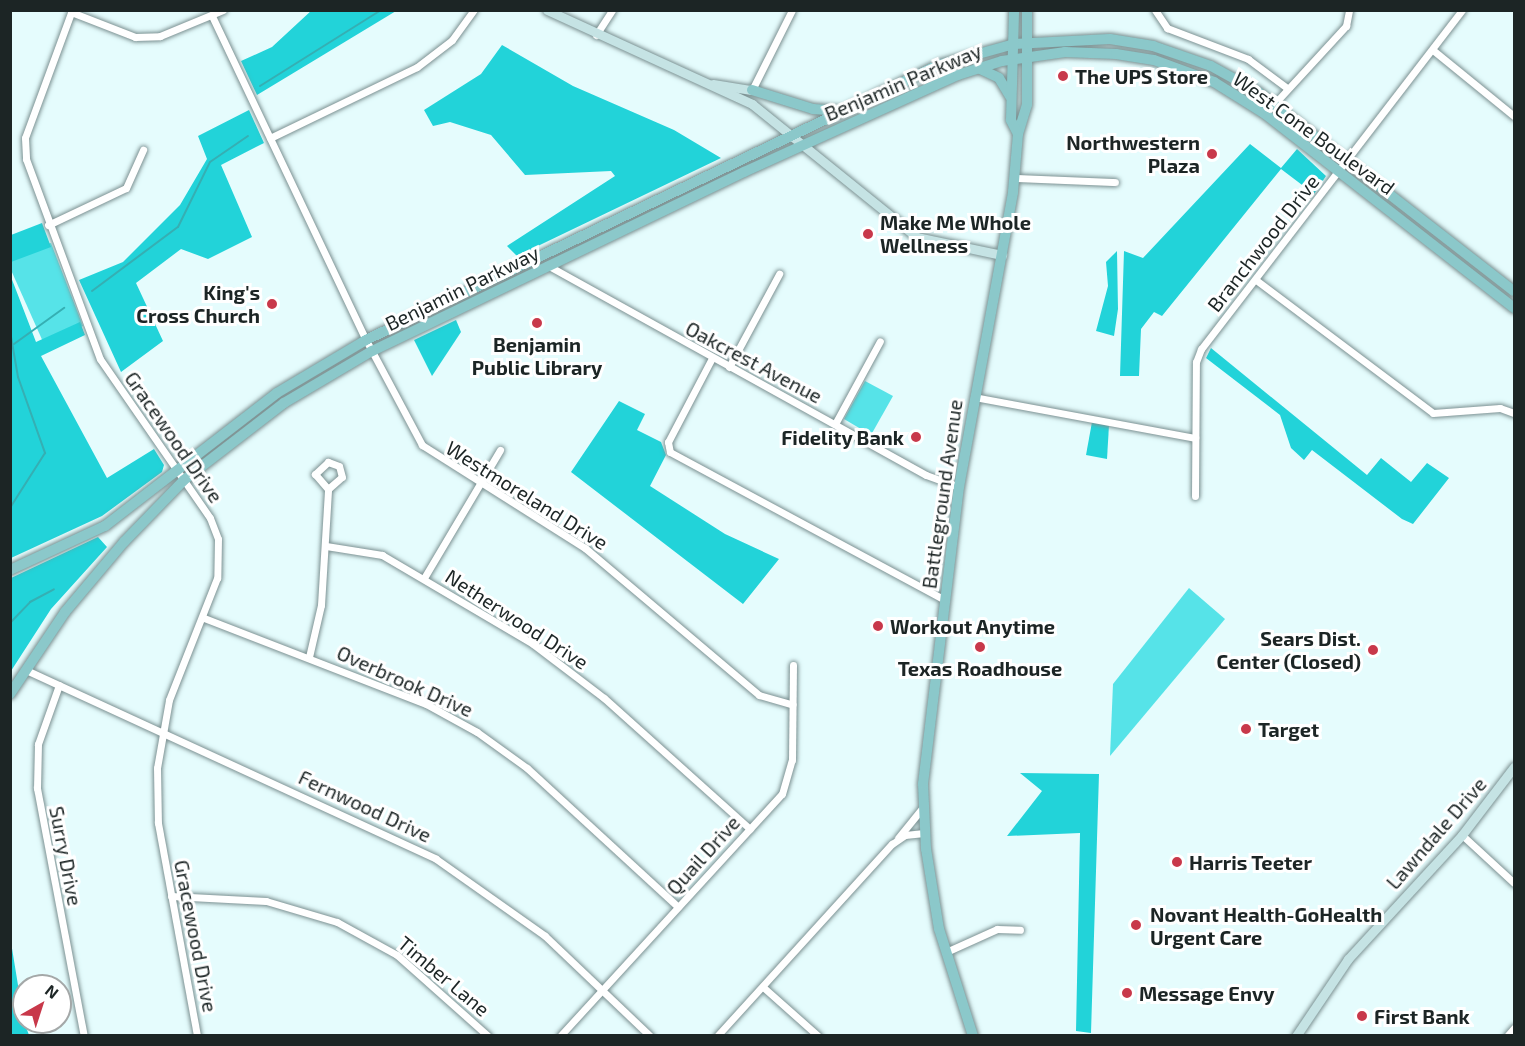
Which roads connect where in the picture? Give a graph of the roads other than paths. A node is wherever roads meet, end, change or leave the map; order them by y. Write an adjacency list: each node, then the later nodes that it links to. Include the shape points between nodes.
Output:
1 (223, 10): 12 (street)
2 (474, 10): 30 (street, via 452,40 417,67)
3 (547, 10): 13 (main road)
4 (612, 10): 13 (street)
5 (792, 10): 22 (street)
6 (1014, 10): 15 (main road, Battleground Avenue)
7 (1027, 10): 14 (main road, Battleground Avenue)
8 (1155, 10): 21 (street, via 1167,28 1248,59)
9 (1349, 10): 21 (street, via 1335,40)
10 (1462, 10): 16 (street, Branchwood Drive)
11 (71, 11): 12 (street, via 135,37 160,36); 37 (street, Gracewood Drive, via 25,138 26,159)
12 (212, 16): 30 (street, Westmoreland Drive)
13 (596, 35): 20 (main road)
14 (1029, 42): 15 (main road, Benjamin Parkway); 17 (main road, Battleground Avenue); 24 (main road, West Cone Boulevard, via 1087,37 1153,46 1211,66)
15 (1014, 44): 18 (main road, Battleground Avenue); 25 (main road, Benjamin Parkway, via 939,65)
16 (1434, 51): 27 (street); 33 (street, Branchwood Drive)
17 (1029, 57): 18 (main road, Benjamin Parkway); 26 (main road, West Cone Boulevard, via 1086,52 1154,60 1214,82); 28 (main road, Battleground Avenue, via 1026,123)
18 (1013, 59): 19 (main road, Benjamin Parkway); 23 (main road, Battleground Avenue)
19 (978, 68): 23 (main road, via 999,78); 31 (main road, Benjamin Parkway)
20 (711, 84): 22 (main road); 29 (main road, via 752,104)
21 (1287, 88): 24 (street)
22 (752, 90): 25 (main road, via 813,109)
23 (1012, 102): 28 (main road, Battleground Avenue)
24 (1274, 104): 26 (street); 33 (main road, West Cone Boulevard)
25 (847, 111): 29 (main road, Benjamin Parkway)
26 (1266, 114): 34 (main road, West Cone Boulevard)
27 (1515, 116)
28 (1018, 134): 35 (main road, Battleground Avenue)
29 (792, 135): 31 (main road); 38 (main road, Benjamin Parkway)
30 (270, 138): 45 (street, Westmoreland Drive)
31 (803, 145): 39 (main road, via 917,237); 40 (main road, Benjamin Parkway)
32 (143, 150): 37 (street, via 126,188)
33 (1348, 162): 34 (street, Branchwood Drive); 43 (main road, West Cone Boulevard)
34 (1340, 172): 42 (street, Branchwood Drive); 44 (main road, West Cone Boulevard)
35 (1014, 178): 36 (street); 39 (main road, Battleground Avenue)
36 (1115, 182)
37 (48, 225): 55 (street, Gracewood Drive, via 100,359)
38 (543, 254): 40 (street); 45 (main road, Benjamin Parkway)
39 (1002, 255): 50 (main road, Battleground Avenue)
40 (548, 266): 47 (main road, Benjamin Parkway); 48 (street, Oakcrest Avenue)
41 (779, 274): 49 (street)
42 (1256, 280): 51 (street, via 1433,413 1500,408); 53 (street, Branchwood Drive, via 1196,362)
43 (1515, 291)
44 (1515, 308)
45 (366, 340): 47 (street, Westmoreland Drive); 55 (main road, Benjamin Parkway, via 277,393)
46 (880, 341): 52 (street)
47 (372, 351): 55 (main road, Benjamin Parkway, via 284,403); 56 (street, Westmoreland Drive, via 422,445)
48 (712, 358): 49 (street, Oakcrest Avenue); 63 (street, via 668,448)
49 (729, 367): 52 (street, Oakcrest Avenue)
50 (974, 397): 53 (street); 57 (main road, Battleground Avenue)
51 (1515, 412)
52 (836, 424): 57 (street, Oakcrest Avenue, via 926,475)
53 (1195, 438): 59 (street, Branchwood Drive)
54 (500, 450): 56 (street)
55 (181, 476): 61 (main road, Benjamin Parkway, via 105,526); 64 (street, Gracewood Drive, via 210,518 218,539 217,578); 67 (main road, Benjamin Parkway, via 99,571)
56 (481, 485): 62 (street); 70 (street, Westmoreland Drive, via 593,555 751,689)
57 (959, 487): 63 (main road, Battleground Avenue)
58 (328, 489): 58 (street, via 342,477 339,466 328,462 315,474); 60 (street)
59 (1195, 496)
60 (327, 546): 62 (street, Netherwood Drive, via 382,555); 65 (street)
61 (10, 570)
62 (424, 578): 74 (street, Netherwood Drive, via 576,675)
63 (945, 600): 73 (main road, Battleground Avenue)
64 (204, 618): 65 (street, Overbrook Drive); 71 (street, Gracewood Drive, via 169,700)
65 (309, 657): 80 (street, Overbrook Drive, via 426,704 477,732 527,768)
66 (793, 665): 70 (street, Quail Drive)
67 (26, 670): 68 (street, Fernwood Drive); 69 (main road, Benjamin Parkway)
68 (59, 685): 71 (street, Fernwood Drive); 86 (street, Surry Drive, via 38,744 37,788)
69 (10, 694)
70 (793, 705): 74 (street, Quail Drive, via 786,786)
71 (163, 732): 79 (street, Gracewood Drive, via 156,794); 84 (street, Fernwood Drive, via 436,859 524,918)
72 (1515, 767): 76 (main road, Lawndale Drive)
73 (923, 807): 75 (main road, Battleground Avenue); 77 (street)
74 (750, 829): 80 (street, Quail Drive)
75 (924, 833): 77 (street); 82 (main road, Battleground Avenue)
76 (1462, 835): 78 (street); 94 (main road, Lawndale Drive, via 1348,959)
77 (898, 838): 83 (street)
78 (1515, 883)
79 (171, 896): 87 (street, Gracewood Drive); 88 (street, Timber Lane, via 266,901 337,922 397,955)
80 (678, 907): 84 (street, Quail Drive)
81 (1020, 930): 82 (street, via 997,929)
82 (946, 952): 93 (main road, Battleground Avenue)
83 (763, 987): 91 (street); 92 (street)
84 (603, 989): 89 (street, Quail Drive); 90 (street, Fernwood Drive)
85 (1515, 1028): 95 (street)
86 (84, 1035)
87 (197, 1035)
88 (488, 1035)
89 (560, 1035)
90 (650, 1035)
91 (717, 1035)
92 (818, 1035)
93 (973, 1035)
94 (1296, 1035)
95 (1508, 1035)

